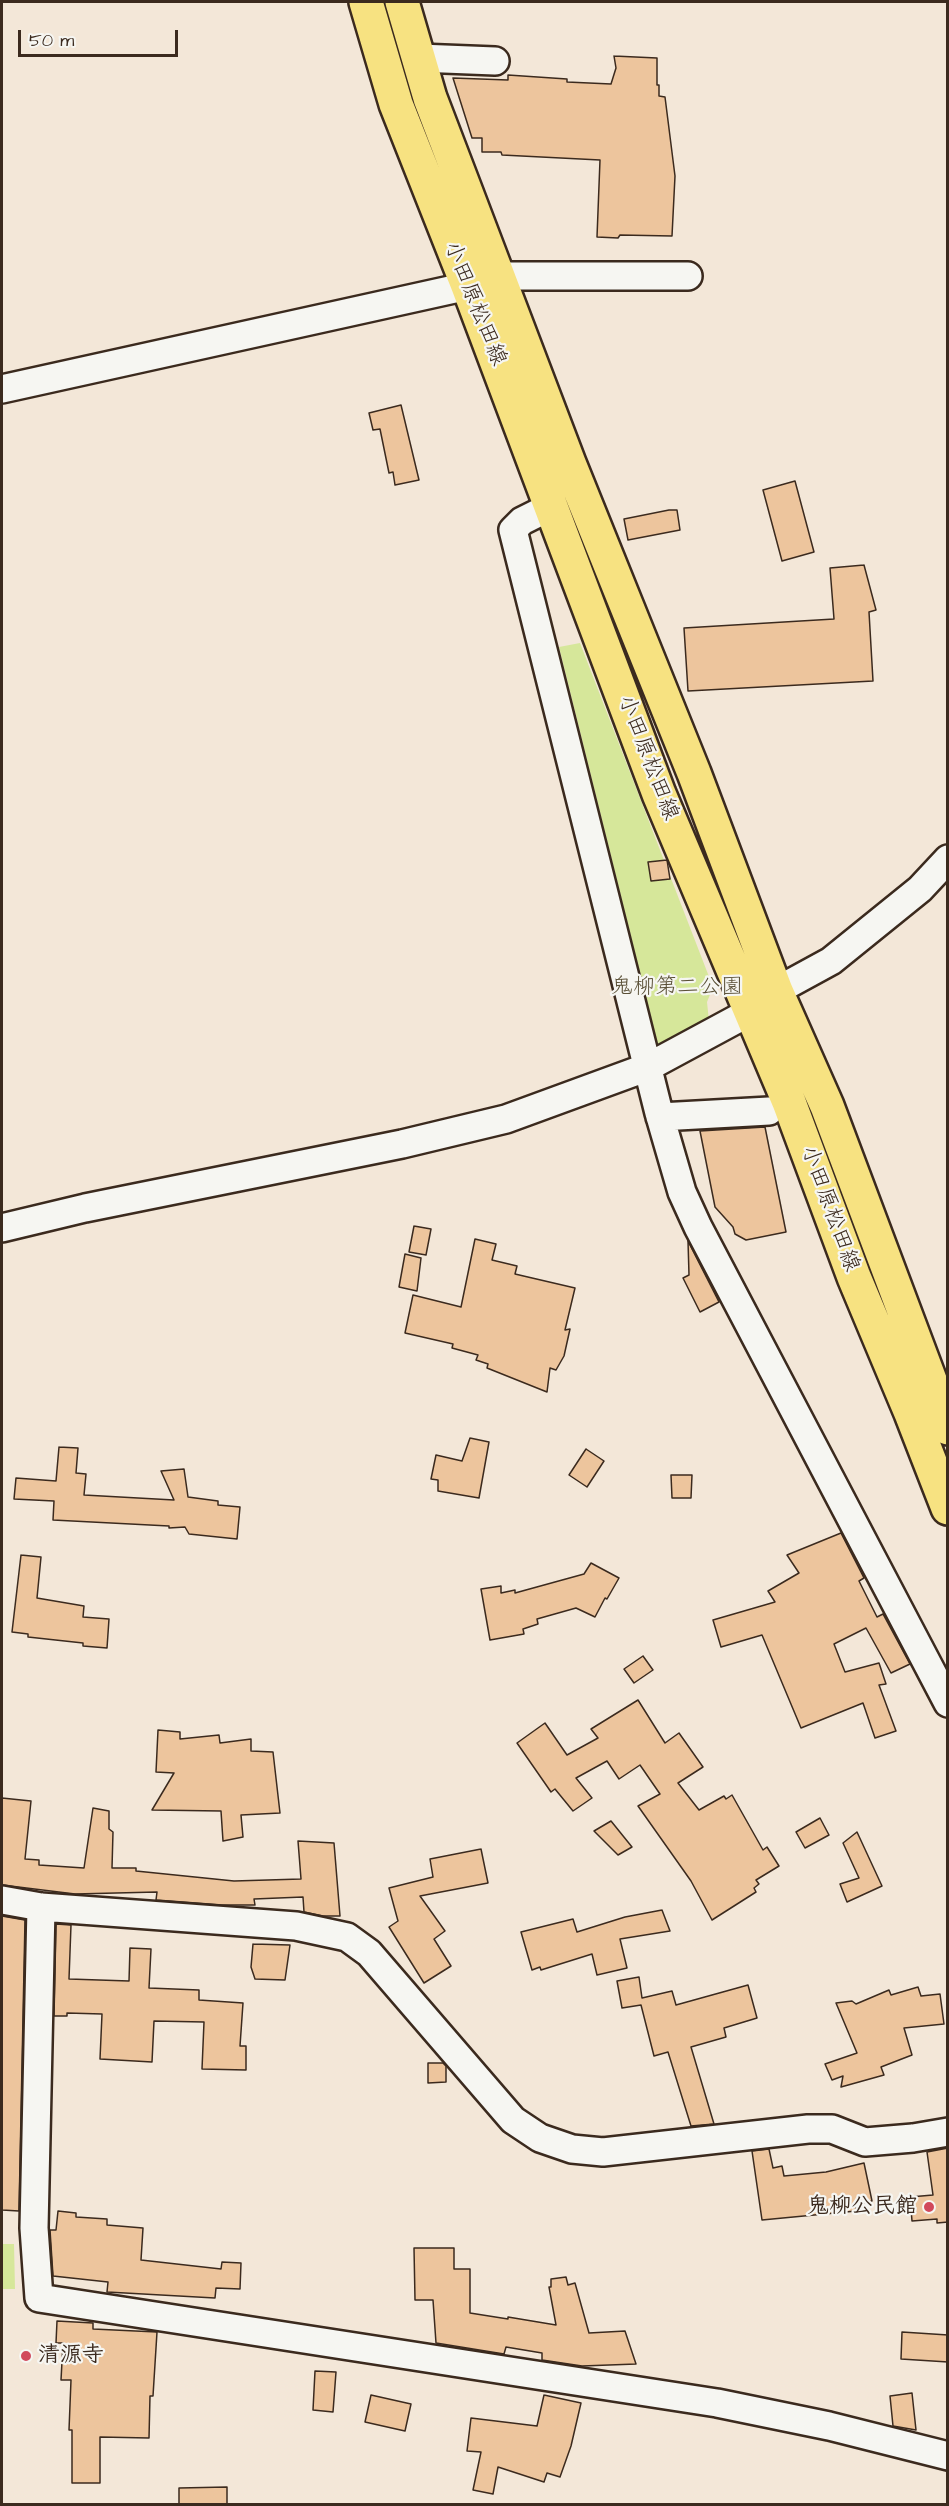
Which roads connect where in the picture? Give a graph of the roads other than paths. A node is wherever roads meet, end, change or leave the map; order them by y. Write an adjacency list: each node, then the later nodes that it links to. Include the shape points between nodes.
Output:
1 (366, 2): 7 (main road, 小田原松田線, via 396,104)
2 (402, 2): 3 (main road, 小田原松田線)
3 (419, 58): 4 (street); 5 (main road, 小田原松田線, via 430,98)
4 (495, 61)
5 (499, 276): 6 (street); 7 (street); 11 (main road, 小田原松田線)
6 (688, 276)
7 (468, 286): 8 (street); 9 (main road, 小田原松田線)
8 (2, 389)
9 (552, 506): 12 (main road, 小田原松田線, via 659,794); 13 (street, via 513,530)
10 (948, 860): 11 (street, via 920,889 831,961)
11 (776, 991): 12 (street); 17 (main road, 小田原松田線, via 826,1106)
12 (750, 1012): 13 (street); 18 (main road, 小田原松田線)
13 (648, 1067): 15 (street); 16 (street, via 506,1119)
14 (769, 1112): 15 (street)
15 (660, 1117): 19 (street, via 682,1192 698,1227)
16 (2, 1228)
17 (948, 1428)
18 (948, 1508)
19 (948, 1704)
20 (2, 1900): 21 (street)
21 (41, 1907): 22 (street, via 296,1926 347,1937 369,1953 513,2120 540,2138 572,2149 603,2152 808,2129 832,2129 865,2142); 23 (street, via 33,2229 39,2298 717,2403)
22 (948, 2132)
23 (948, 2456)

